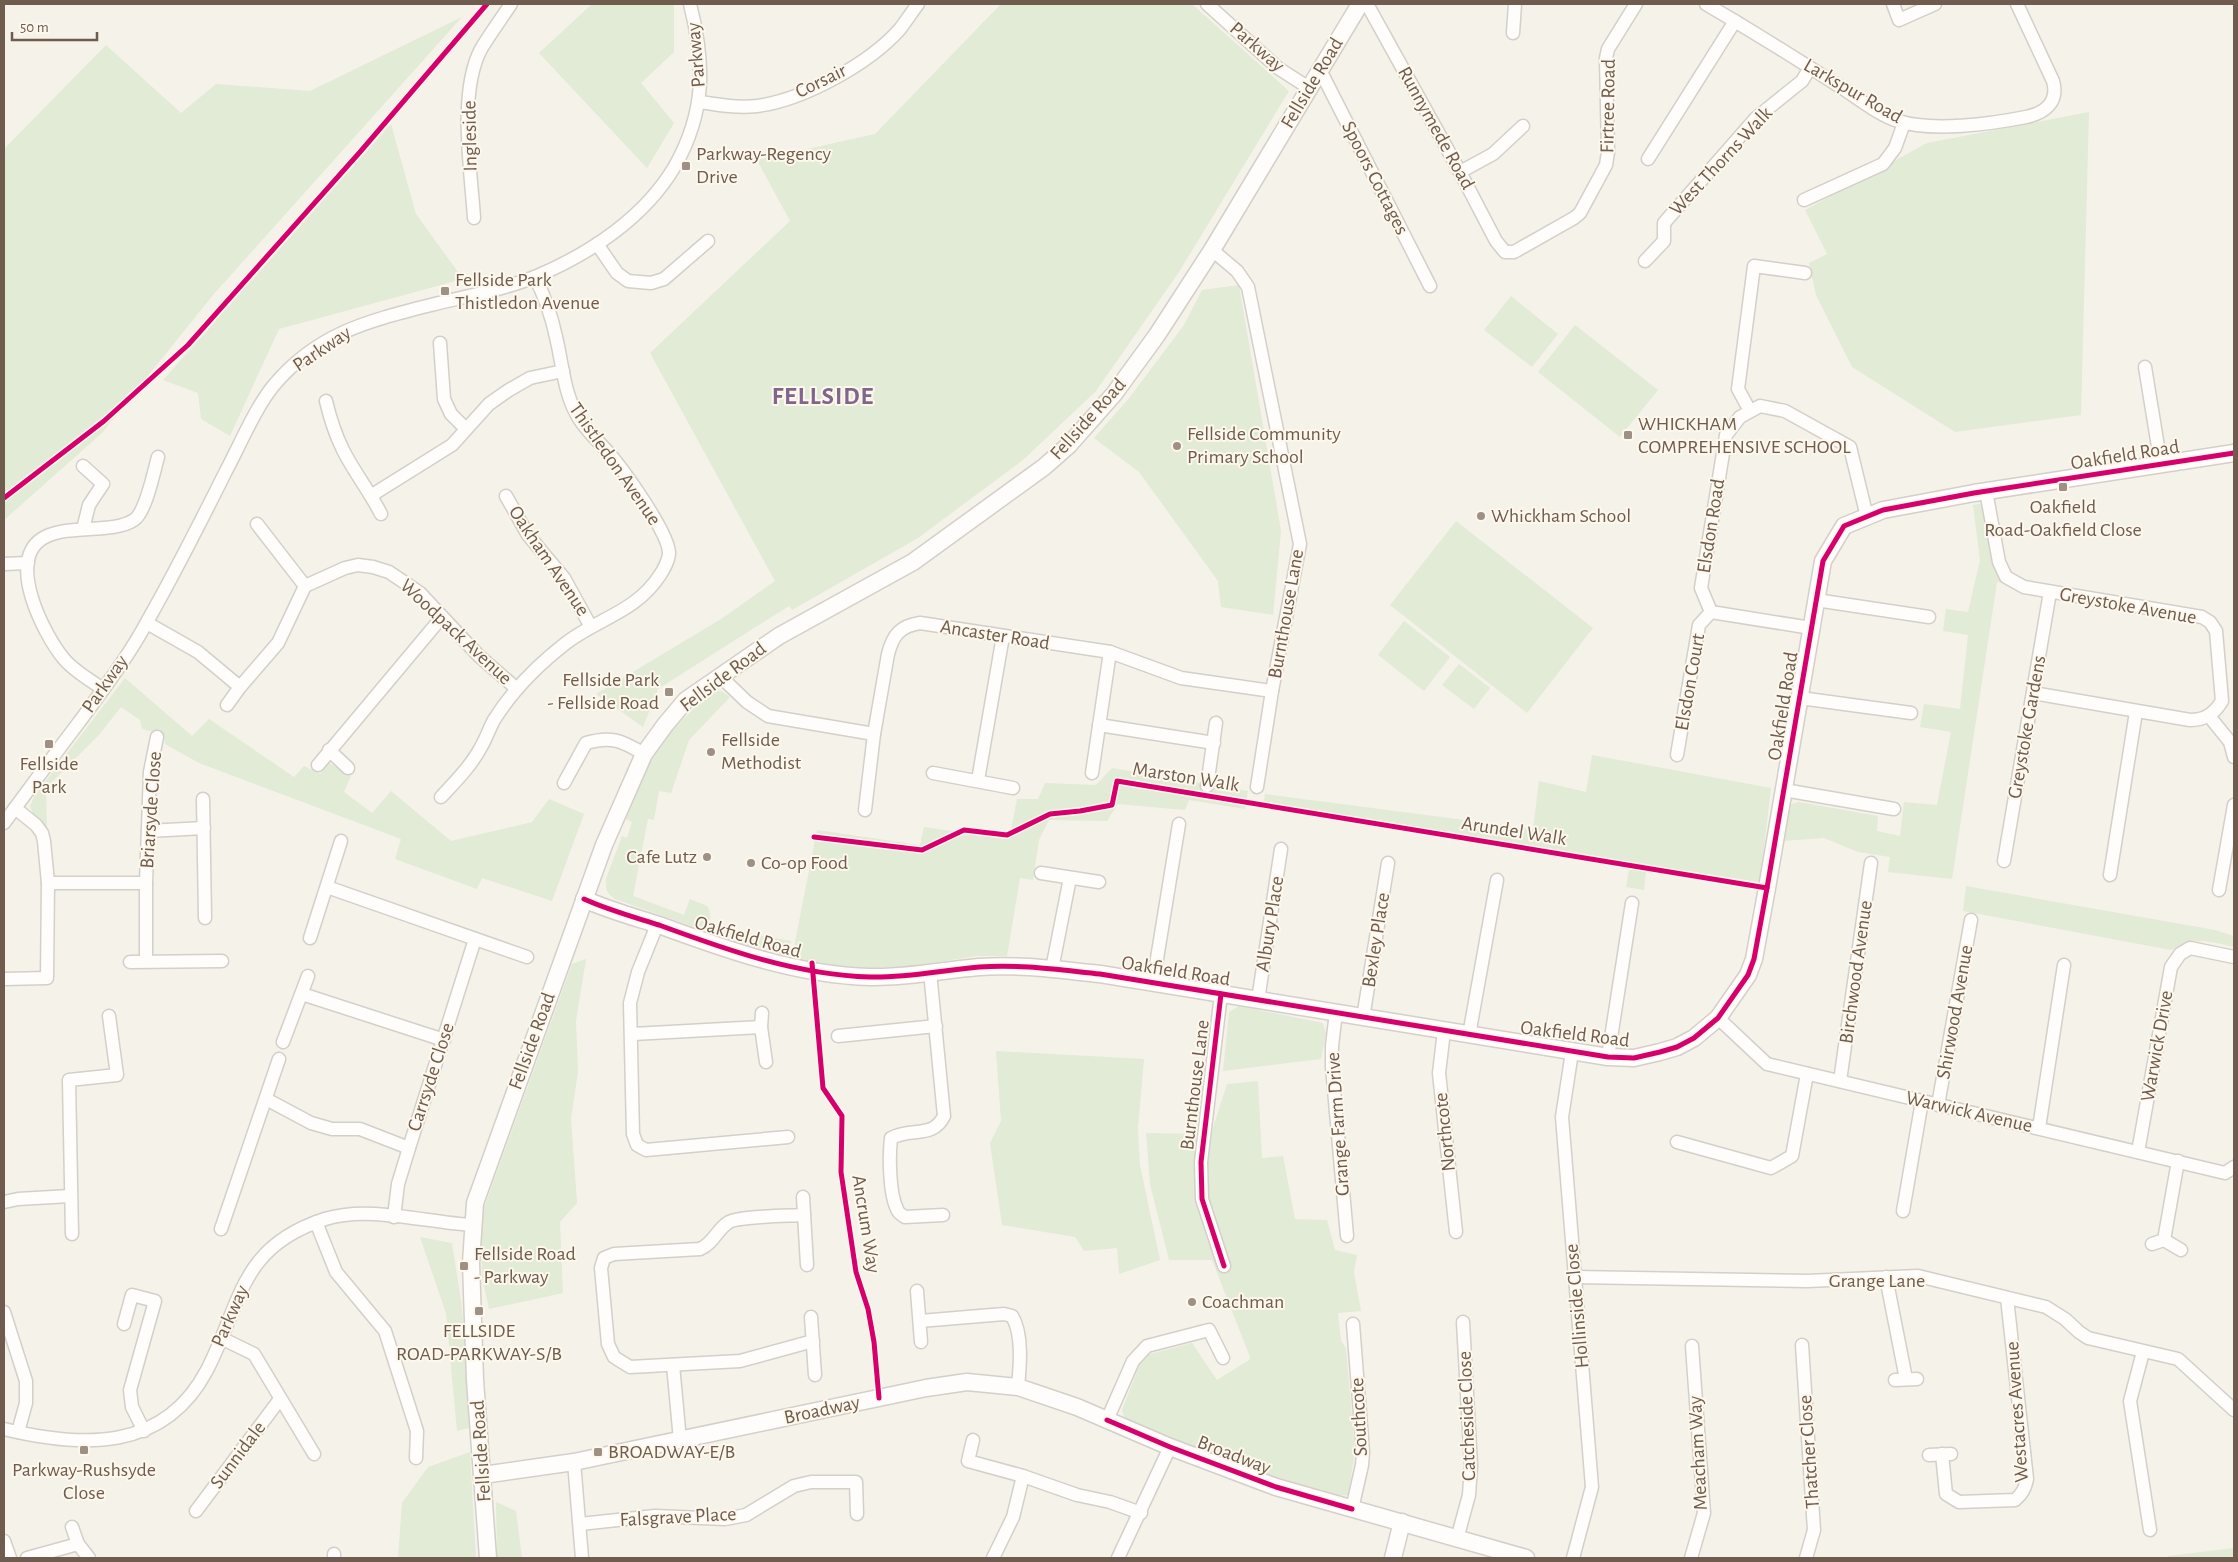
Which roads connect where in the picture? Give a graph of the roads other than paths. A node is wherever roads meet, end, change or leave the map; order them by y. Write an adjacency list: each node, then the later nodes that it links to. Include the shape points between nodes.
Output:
1 (511, 4): 24 (street, Ingleside, via 480,50 470,89 467,118)
2 (693, 4): 18 (street, Parkway, via 700,59)
3 (918, 4): 18 (street, Corsair, via 900,29 881,46 819,85 773,103 756,106 732,107)
4 (1207, 4): 17 (street, Parkway, via 1278,68)
5 (1360, 4): 16 (street, Fellside Road)
6 (1367, 4): 22 (street, Runnymede Road)
7 (1515, 4): 14 (street)
8 (1636, 4): 28 (street, Firtree Road, via 1608,49 1606,58 1606,165 1580,213 1514,252)
9 (1706, 4): 13 (street, Larkspur Road)
10 (1893, 4): 11 (street, via 1899,20)
11 (1935, 4)
12 (2017, 4): 19 (street, Larkspur Road, via 2055,88 2046,110 2019,118 1951,126)
13 (1734, 21): 15 (street, Larkspur Road); 21 (street)
14 (1513, 33)
15 (1810, 68): 19 (street, Larkspur Road, via 1895,121); 29 (street, West Thorns Walk, via 1802,81 1756,118 1664,223 1664,241)
16 (1320, 70): 17 (street, Fellside Road); 32 (street, Spoors Cottages)
17 (1309, 88): 27 (street, Fellside Road)
18 (700, 102): 26 (street, Parkway, via 686,146 663,185 641,211)
19 (1904, 123): 23 (street, via 1895,148 1883,164)
20 (1523, 126): 22 (street, via 1493,154)
21 (1648, 159)
22 (1460, 172): 28 (street, Runnymede Road)
23 (1804, 200)
24 (474, 218)
25 (708, 241): 26 (street, via 664,280 651,284 628,281 617,273)
26 (597, 244): 31 (street, Parkway)
27 (1212, 250): 63 (street, Fellside Road, via 1157,336 1114,394 1069,445 913,562 779,636); 67 (street, Burnthouse Lane, via 1237,271 1248,287 1300,544)
28 (1505, 252)
29 (1645, 261)
30 (1805, 273): 37 (street, via 1754,266 1738,389)
31 (535, 277): 35 (street, Thistledon Avenue, via 556,335); 58 (street, Parkway, via 364,322 301,359 273,386 246,432)
32 (1430, 286)
33 (440, 343): 38 (street, via 444,399 450,414)
34 (2145, 367): 41 (street)
35 (563, 370): 38 (street, via 530,378 509,390 489,404); 59 (street, Thistledon Avenue, via 573,410 626,475 666,539 669,554 653,586 637,601 621,613)
36 (326, 401): 44 (street, via 343,452)
37 (1750, 411): 47 (street, via 1760,406 1785,411 1850,447); 55 (street, Elsdon Road, via 1740,417 1726,435 1701,588)
38 (466, 429): 44 (street, via 452,445 431,460)
39 (2234, 454): 41 (street, Oakfield Road)
40 (158, 457): 49 (street, via 142,510 135,520)
41 (2161, 465): 43 (street, Oakfield Road)
42 (84, 466): 49 (street, via 103,484 89,505)
43 (1986, 492): 47 (street, Oakfield Road, via 1883,510); 53 (street, Greystoke Avenue, via 1999,562 2006,576 2024,587)
44 (372, 495): 46 (street)
45 (506, 496): 59 (street, Oakham Avenue, via 528,535 564,578)
46 (381, 514)
47 (1867, 517): 54 (street, Oakfield Road, via 1844,526 1823,561)
48 (257, 524): 52 (street)
49 (83, 529): 50 (street, via 44,538 34,547)
50 (28, 563): 51 (street); 65 (street, via 32,601 49,638 66,661)
51 (4, 564)
52 (305, 586): 56 (street, Woodpack Avenue, via 345,568 372,567 400,579 420,593); 64 (street, via 278,643)
53 (2050, 592): 68 (street, Greystoke Gardens); 73 (street, Greystoke Avenue, via 2202,617 2210,622 2216,631 2222,702)
54 (1816, 600): 57 (street); 60 (street, Oakfield Road)
55 (1711, 612): 60 (street); 81 (street, Elsdon Court, via 1699,625)
56 (442, 617): 66 (street, Woodpack Avenue); 79 (street)
57 (1929, 617)
58 (147, 622): 64 (street, via 198,652); 65 (street, Parkway)
59 (592, 626): 66 (street, Thistledon Avenue, via 550,656)
60 (1811, 628): 69 (street, Oakfield Road)
61 (1003, 636): 62 (street, Ancaster Road); 76 (street, Ancaster Road, via 920,623 908,624 899,630 889,648); 87 (street)
62 (1110, 652): 67 (street, Ancaster Road, via 1181,678); 75 (street)
63 (720, 676): 76 (street, via 747,702 768,716); 80 (street, Fellside Road, via 686,700)
64 (240, 687): 70 (street)
65 (103, 689): 96 (street, Parkway)
66 (517, 689): 93 (street, Thistledon Avenue, via 494,720 476,755)
67 (1272, 691): 90 (street, Burnthouse Lane)
68 (2033, 693): 71 (street); 105 (street, Greystoke Gardens)
69 (1800, 698): 72 (street); 92 (street, Oakfield Road)
70 (227, 705)
71 (2136, 712): 73 (street, via 2190,720); 109 (street)
72 (1911, 713)
73 (2209, 716): 82 (street, via 2230,742)
74 (1216, 723): 78 (street)
75 (1099, 725): 78 (street); 86 (street)
76 (874, 734): 98 (street, Ancaster Road)
77 (157, 738): 102 (street, Briarsyde Close, via 150,772)
78 (1214, 743): 89 (street)
79 (329, 750): 83 (street); 84 (street)
80 (644, 754): 88 (street, via 624,741 603,738 586,743); 117 (street, Fellside Road)
81 (1677, 755)
82 (2234, 757)
83 (318, 765)
84 (348, 768)
85 (933, 773): 87 (street)
86 (1092, 773)
87 (978, 780): 91 (street)
88 (564, 782)
89 (1207, 786)
90 (1257, 787)
91 (1013, 788)
92 (1784, 790): 97 (street); 142 (street, Oakfield Road, via 1754,959 1748,975)
93 (441, 797)
94 (203, 799): 101 (street)
95 (2234, 805): 116 (street)
96 (15, 808): 99 (street, Parkway); 113 (street, via 42,833)
97 (1894, 809)
98 (865, 810)
99 (4, 823)
100 (1179, 824): 134 (street)
101 (204, 828): 102 (street); 119 (street)
102 (148, 831): 114 (street, Briarsyde Close)
103 (341, 841): 115 (street)
104 (1281, 849): 137 (street, Albury Place)
105 (2004, 861)
106 (1388, 863): 141 (street, Bexley Place)
107 (1871, 863): 156 (street, Birchwood Avenue)
108 (1041, 873): 110 (street)
109 (2110, 875)
110 (1070, 878): 112 (street); 130 (street)
111 (1496, 880): 147 (street)
112 (1099, 882)
113 (48, 883): 114 (street, Briarsyde Close); 133 (street, via 46,978)
114 (146, 883): 128 (street, Briarsyde Close)
115 (327, 888): 122 (street); 123 (street)
116 (2219, 890)
117 (584, 899): 121 (street, Oakfield Road); 175 (street, Fellside Road, via 478,1189)
118 (1632, 904): 152 (street)
119 (205, 918)
120 (1971, 920): 159 (street, Shirwood Avenue)
121 (657, 925): 131 (street, Oakfield Road, via 715,946 814,971 871,977); 146 (street, via 638,972 630,1003)
122 (310, 938)
123 (475, 940): 124 (street); 149 (street, Carrsyde Close)
124 (527, 957)
125 (2234, 957): 164 (street, Warwick Drive, via 2190,948 2180,954 2170,967)
126 (222, 961): 128 (street)
127 (130, 962): 128 (street)
128 (146, 962)
129 (2064, 965): 160 (street)
130 (1052, 969): 131 (street, Oakfield Road, via 1000,966); 134 (street, Oakfield Road)
131 (930, 972): 144 (street)
132 (308, 976): 135 (street)
133 (4, 978)
134 (1153, 983): 136 (street, Oakfield Road)
135 (302, 994): 149 (street); 150 (street)
136 (1221, 994): 137 (street, Oakfield Road); 182 (street, Burnthouse Lane, via 1201,1162 1202,1199)
137 (1258, 1000): 138 (street, Oakfield Road)
138 (1336, 1012): 141 (street, Oakfield Road); 179 (street, Grange Farm Drive, via 1332,1067)
139 (762, 1013): 143 (street)
140 (109, 1016): 167 (street, via 117,1075 69,1080)
141 (1363, 1018): 145 (street, Oakfield Road)
142 (1718, 1018): 152 (street, Oakfield Road, via 1677,1047 1634,1058); 155 (street, Warwick Avenue, via 1767,1064)
143 (761, 1026): 146 (street); 154 (street)
144 (936, 1026): 148 (street); 172 (street, via 944,1116 940,1126 932,1130 901,1133 891,1138 890,1147 897,1212 905,1218)
145 (1444, 1031): 147 (street, Oakfield Road); 177 (street, Northcote, via 1439,1073)
146 (632, 1034): 161 (street, via 633,1134 637,1144 646,1150)
147 (1470, 1035): 151 (street, Oakfield Road)
148 (838, 1036)
149 (444, 1040): 163 (street, Carrsyde Close)
150 (282, 1042)
151 (1572, 1052): 152 (street, Oakfield Road); 183 (street, Hollinside Close, via 1562,1117)
152 (1608, 1057)
153 (279, 1059): 157 (street)
154 (766, 1062)
155 (1808, 1074): 156 (street, Warwick Avenue); 162 (street, via 1792,1156 1771,1168)
156 (1840, 1081): 158 (street, Warwick Avenue)
157 (266, 1099): 163 (street, via 311,1123 360,1129); 176 (street)
158 (1922, 1101): 159 (street, Warwick Avenue); 170 (street)
159 (1938, 1105): 160 (street, Warwick Avenue)
160 (2039, 1128): 164 (street, Warwick Avenue)
161 (788, 1137)
162 (1677, 1142)
163 (408, 1148): 173 (street, Carrsyde Close, via 398,1184)
164 (2138, 1152): 165 (street, Warwick Avenue)
165 (2178, 1161): 166 (street, Warwick Avenue, via 2225,1173); 180 (street, via 2158,1242)
166 (2234, 1167)
167 (70, 1196): 169 (street, via 18,1198); 178 (street)
168 (803, 1197): 171 (street)
169 (4, 1202)
170 (1903, 1211)
171 (804, 1215): 181 (street); 200 (street, via 734,1220 700,1248 614,1254 604,1258 601,1268 608,1344 614,1357 630,1367)
172 (943, 1215)
173 (394, 1217): 174 (street, Parkway, via 340,1216); 175 (street, Parkway)
174 (316, 1222): 193 (street, Parkway, via 290,1234 266,1253 244,1282); 215 (street, via 336,1272 385,1332 417,1431)
175 (472, 1225): 217 (street, Fellside Road, via 475,1380)
176 (221, 1229)
177 (1456, 1232)
178 (72, 1234)
179 (1347, 1236)
180 (2181, 1250)
181 (807, 1265)
182 (1224, 1266)
183 (1575, 1277): 184 (street, Grange Lane, via 1842,1281); 239 (street, Hollinside Close, via 1592,1487)
184 (1886, 1277): 186 (street, Grange Lane, via 1918,1276); 202 (street)
185 (917, 1291): 189 (street)
186 (2007, 1298): 198 (street, Grange Lane, via 2046,1307 2088,1338); 214 (street, Westacres Avenue, via 2026,1486 2015,1500 1959,1502 1946,1494)
187 (4, 1312): 209 (street, via 26,1381 26,1403)
188 (811, 1317): 194 (street)
189 (920, 1321): 195 (street); 203 (street, via 1009,1314 1018,1334)
190 (1463, 1322): 227 (street, Catcheside Close, via 1471,1466 1469,1495)
191 (124, 1324): 208 (street, via 132,1295 155,1301 130,1390 132,1406)
192 (1353, 1324): 219 (street, Southcote, via 1363,1452)
193 (221, 1338): 204 (street, Sunnidale, via 254,1354); 208 (street, Parkway, via 207,1370 185,1401 173,1413)
194 (813, 1341): 200 (street, via 740,1361); 201 (street)
195 (921, 1342)
196 (1802, 1345): 241 (street, Thatcher Close, via 1814,1530)
197 (1692, 1346): 240 (street, Meacham Way, via 1704,1513)
198 (2143, 1352): 205 (street, Grange Lane, via 2178,1359); 226 (street, via 2130,1401)
199 (1224, 1358): 206 (street, via 1209,1330 1147,1346 1133,1361)
200 (673, 1366): 210 (street)
201 (815, 1375)
202 (1906, 1380)
203 (1018, 1387): 206 (street, Broadway); 210 (street, Broadway, via 988,1383 947,1384)
204 (280, 1399): 213 (street, Sunnidale); 220 (street, Sunnidale)
205 (2234, 1410)
206 (1107, 1420): 212 (street, Broadway)
207 (4, 1429): 209 (street, Parkway)
208 (144, 1431): 209 (street, Parkway, via 114,1440 92,1441)
209 (18, 1432)
210 (680, 1440): 216 (street, Broadway)
211 (973, 1440): 218 (street, via 968,1462)
212 (1170, 1447): 219 (street, Broadway, via 1276,1487); 221 (street)
213 (314, 1454)
214 (1941, 1454)
215 (416, 1458)
216 (574, 1462): 217 (street, Broadway); 224 (street)
217 (483, 1475): 234 (street, Fellside Road)
218 (1023, 1476): 221 (street); 236 (street, via 1013,1517)
219 (1352, 1509): 223 (street, Broadway)
220 (196, 1511)
221 (1141, 1513): 230 (street)
222 (857, 1514): 224 (street, Falsgrave Place, via 856,1482 811,1482 787,1490 746,1514 725,1519 655,1516)
223 (1402, 1522): 227 (street, Broadway); 237 (street)
224 (580, 1524): 235 (street)
225 (72, 1527): 229 (street)
226 (2150, 1530)
227 (1457, 1539): 238 (street, Broadway)
228 (4, 1541): 231 (street)
229 (78, 1544): 232 (street); 233 (street)
230 (1121, 1557)
231 (10, 1558)
232 (27, 1558)
233 (89, 1558)
234 (488, 1558)
235 (582, 1558)
236 (993, 1558)
237 (1393, 1558)
238 (1526, 1558)
239 (1574, 1558)
240 (1691, 1558)
241 (1806, 1558)

